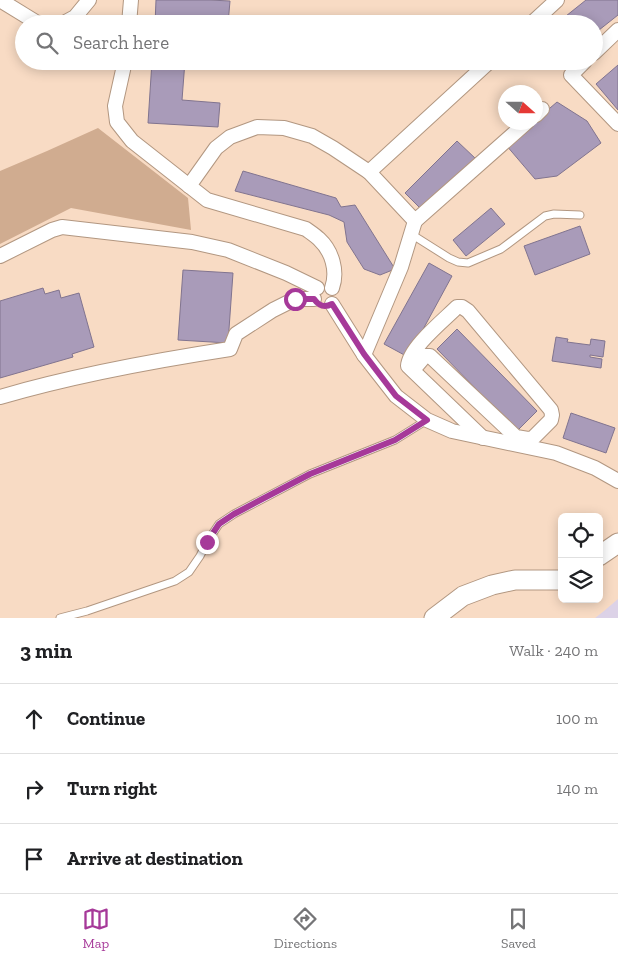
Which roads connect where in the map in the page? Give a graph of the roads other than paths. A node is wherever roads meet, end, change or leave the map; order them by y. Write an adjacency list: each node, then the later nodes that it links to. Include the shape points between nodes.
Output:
1 (0, 0): 5 (street)
2 (89, 0): 6 (street)
3 (132, 0): 7 (street)
4 (557, 0): 8 (street)
5 (24, 15)
6 (77, 15)
7 (130, 15)
8 (541, 15)
9 (618, 30): 10 (street)
10 (603, 44)
11 (123, 70): 17 (street, via 115,106 117,122 132,141)
12 (480, 70): 16 (street)
13 (576, 70): 14 (street, via 571,75)
14 (618, 124)
15 (518, 130): 19 (street)
16 (368, 172): 17 (street, via 312,136 284,128 258,127 230,136 216,148); 19 (street)
17 (189, 186): 21 (street, via 207,200 306,229 320,239 330,253 335,272)
18 (580, 214): 19 (lane, via 545,216 501,249 468,263 449,258)
19 (413, 228): 24 (street, via 401,266)
20 (0, 256): 22 (street, via 62,227 192,242 228,250 286,273)
21 (332, 288): 22 (street, via 322,285); 23 (street, via 335,293)
22 (316, 294): 23 (street, via 317,304); 26 (street, via 295,299 273,310 236,334 230,348 142,363)
23 (332, 304): 24 (street)
24 (364, 354): 27 (street, via 396,396)
25 (413, 370): 25 (street, via 408,361 421,341 457,307 462,307 551,410 551,420 533,438 516,437 430,356 425,356); 28 (street)
26 (0, 397)
27 (427, 420): 28 (street, via 452,431); 35 (lane, via 395,440 310,474 234,514 219,524 189,572 176,581)
28 (483, 438): 29 (street, via 556,453)
29 (617, 475)
30 (618, 543): 31 (street)
31 (603, 554)
32 (618, 559): 33 (street)
33 (603, 568)
34 (557, 578): 36 (street, via 515,580 492,585 463,596)
35 (60, 618)
36 (434, 618)

